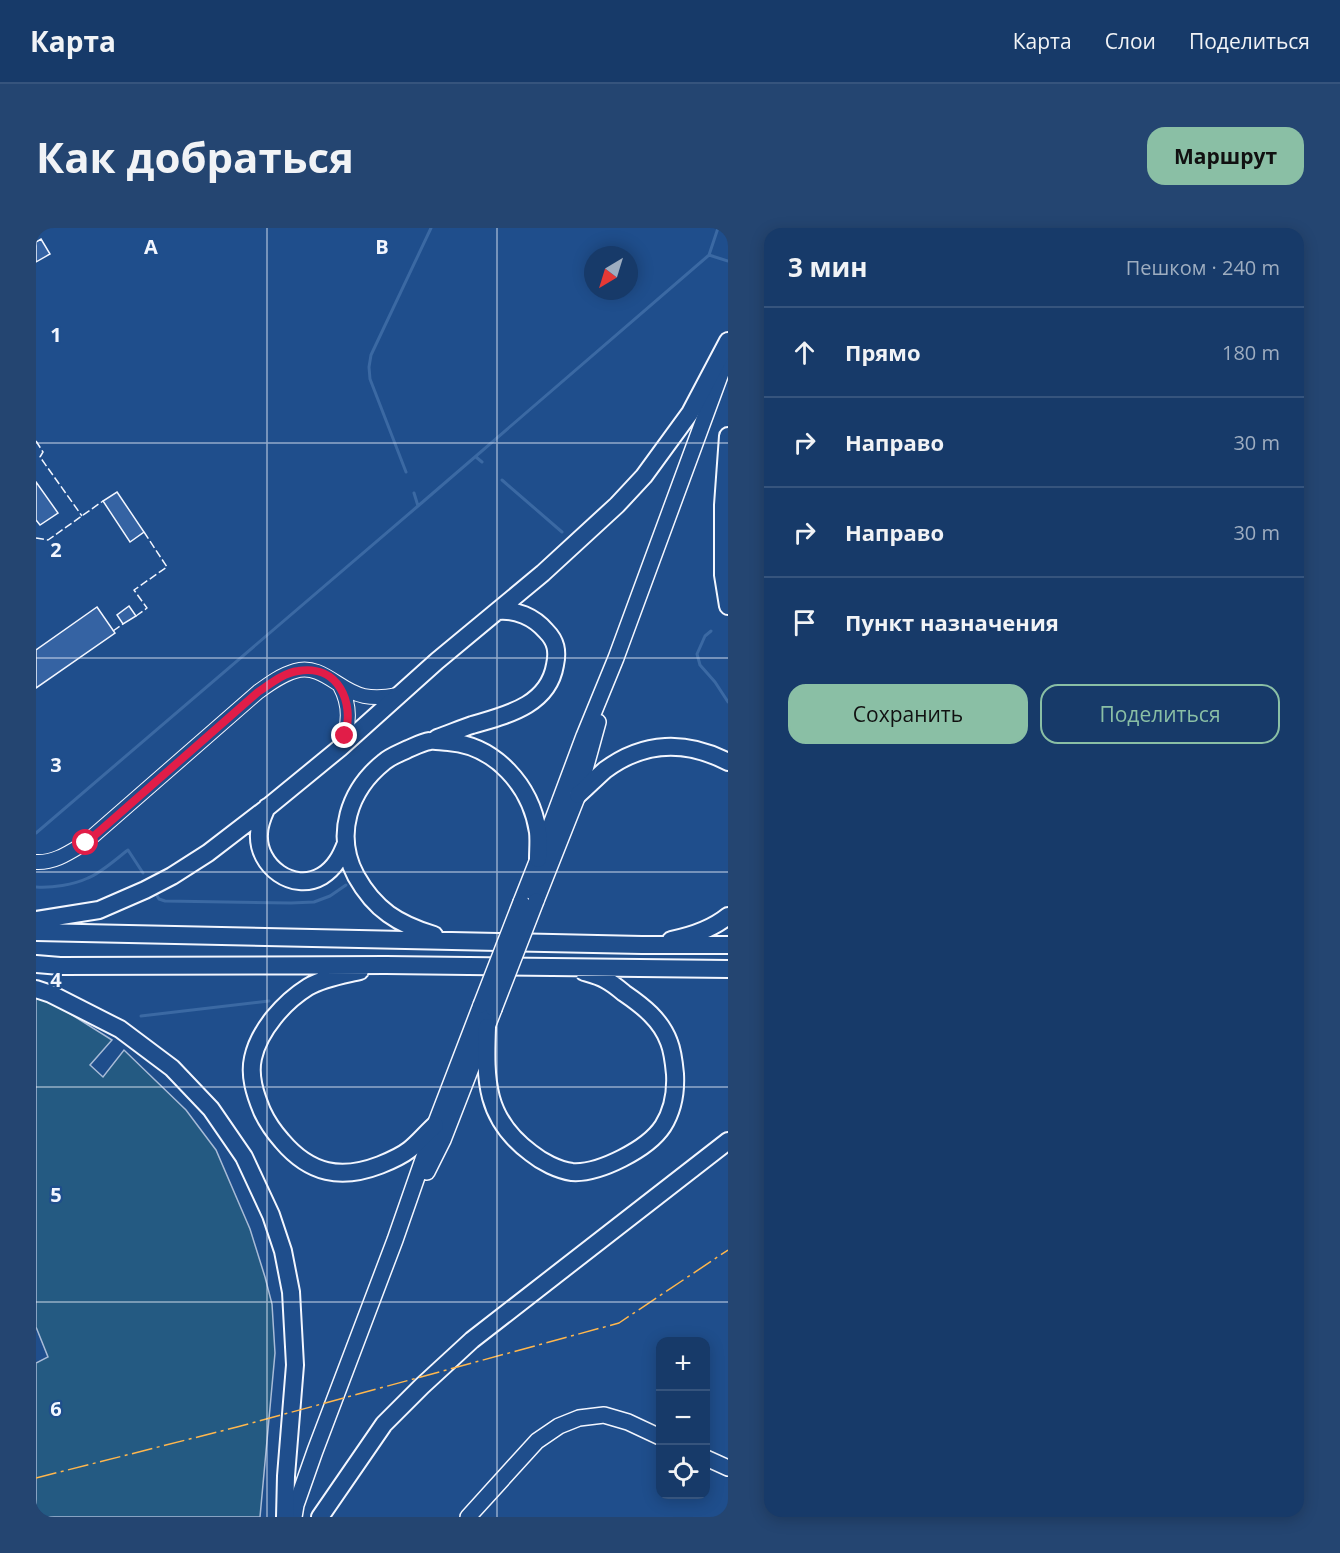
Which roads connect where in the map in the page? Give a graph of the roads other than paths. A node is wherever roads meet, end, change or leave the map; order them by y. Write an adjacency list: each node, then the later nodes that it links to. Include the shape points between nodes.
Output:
1 (728, 341): 5 (highway, via 690,413 644,476 584,536)
2 (728, 354): 6 (main road)
3 (728, 436): 4 (highway, via 723,574)
4 (728, 606)
5 (497, 611): 8 (highway); 9 (highway, via 523,614 539,623 556,647 554,674 542,694 530,703)
6 (616, 658): 12 (main road); 15 (main road)
7 (340, 686): 8 (street, via 365,696); 10 (street, via 349,715); 16 (street, via 326,675 310,670 278,678 86,843 62,858)
8 (398, 695): 10 (highway)
9 (430, 741): 14 (highway, via 386,760 372,773 348,814); 15 (highway, via 458,742 477,748 504,765 518,782 534,815)
10 (340, 748): 13 (highway)
11 (728, 762): 12 (highway, via 679,746 645,750 606,770)
12 (578, 795): 17 (main road)
13 (268, 807): 14 (highway, via 261,822 260,847 266,861 286,878 298,881 322,876 340,858); 19 (highway, via 208,852 145,890 99,910)
14 (346, 843): 21 (highway, via 361,885 390,916 402,924)
15 (538, 859): 17 (main road)
16 (36, 862)
17 (528, 902): 29 (main road, bridge)
18 (728, 916): 22 (highway, via 699,932)
19 (36, 920)
20 (36, 932): 21 (highway)
21 (452, 940): 22 (highway)
22 (642, 945): 23 (highway)
23 (728, 945)
24 (36, 964): 25 (highway)
25 (386, 965): 26 (highway); 31 (highway, via 321,981 294,997 258,1043 253,1059 254,1090 265,1118 288,1148 315,1168 330,1172 366,1170 390,1161 409,1150)
26 (572, 968): 27 (highway); 30 (highway, via 607,980 632,998 649,1011 669,1042 676,1087 671,1108 662,1126 632,1152 593,1170 572,1172 548,1164 515,1140 502,1125 488,1089)
27 (728, 969)
28 (36, 989): 37 (highway, via 120,1029 172,1068 211,1109 244,1157 271,1215 291,1292 295,1365)
29 (488, 1007): 30 (main road); 31 (main road)
30 (487, 1028): 33 (main road, via 442,1140)
31 (435, 1125): 33 (main road)
32 (728, 1141): 39 (highway, via 482,1332 430,1378 384,1424)
33 (395, 1240): 38 (main road)
34 (656, 1435): 40 (main road, via 604,1415 579,1418 559,1426 537,1441)
35 (710, 1460): 36 (main road)
36 (728, 1468)
37 (285, 1517)
38 (294, 1517)
39 (320, 1517)
40 (468, 1517)

